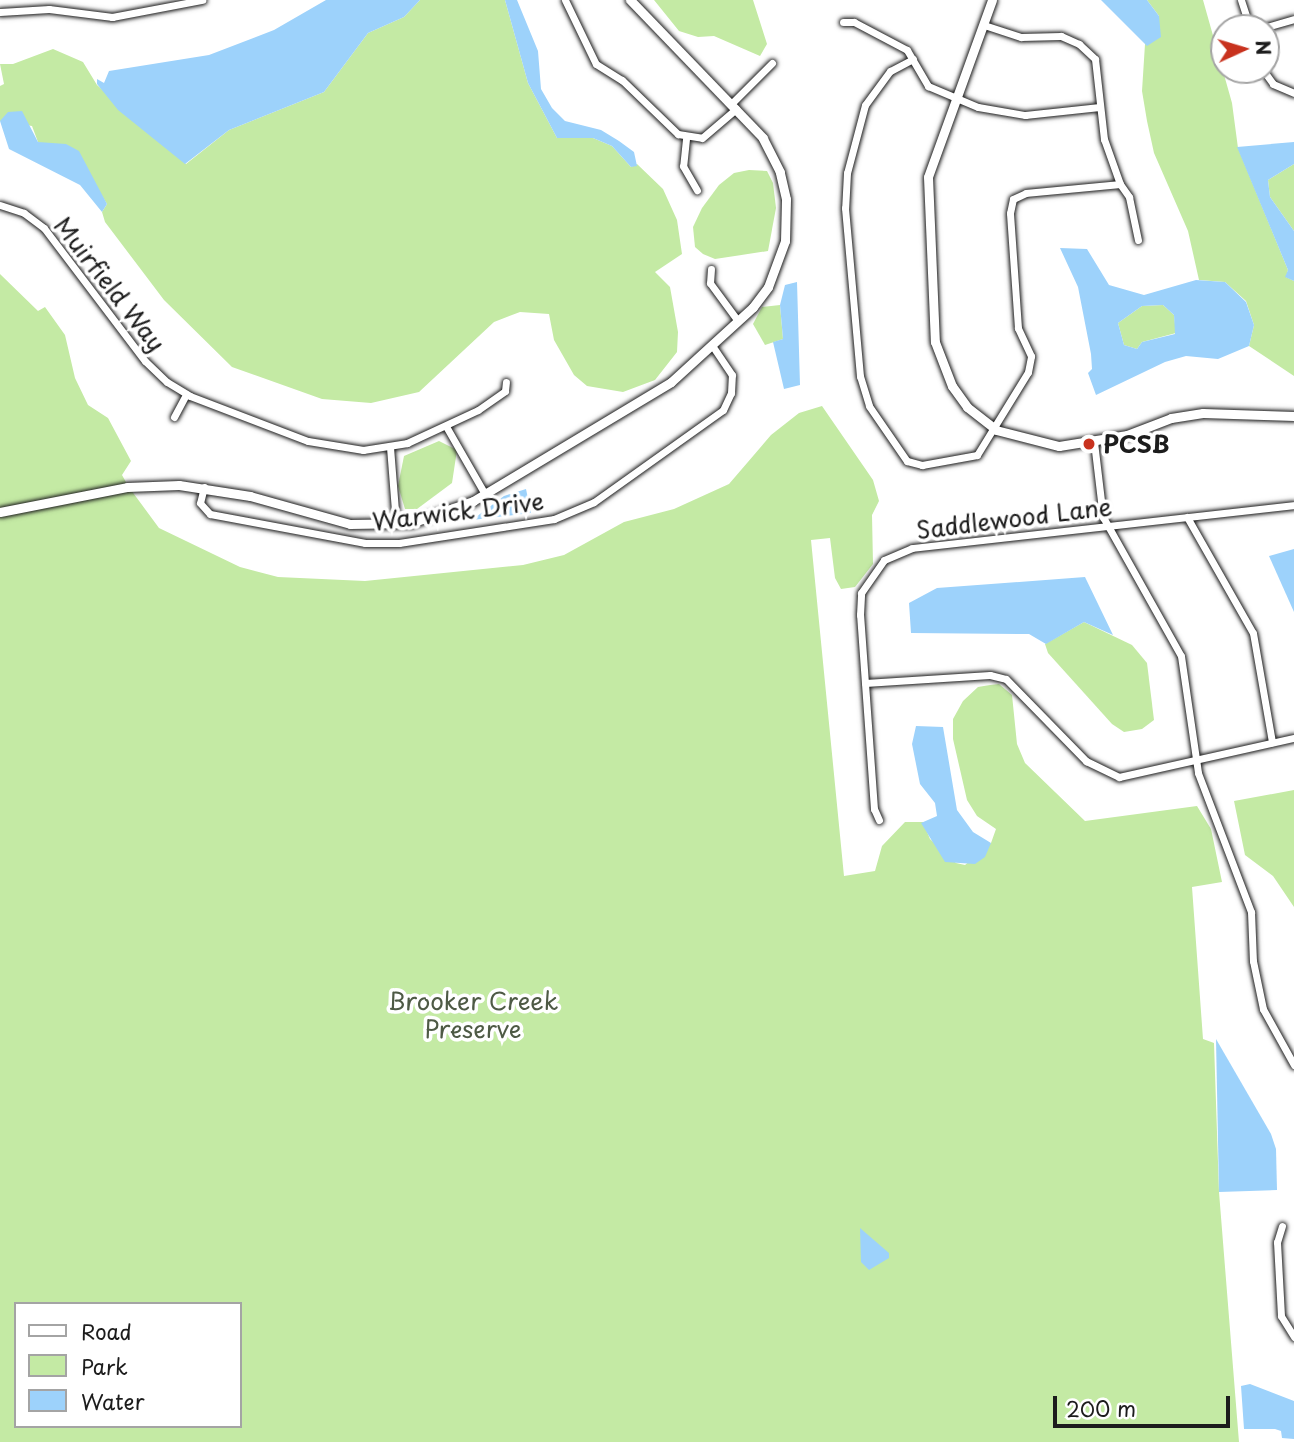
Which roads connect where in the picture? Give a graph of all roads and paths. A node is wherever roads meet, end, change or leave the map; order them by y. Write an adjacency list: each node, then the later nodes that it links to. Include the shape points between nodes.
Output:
1 (202, 0): 5 (street, via 112,17 49,9)
2 (565, 0): 15 (street, via 596,64 622,80)
3 (630, 0): 13 (street)
4 (992, 0): 7 (street)
5 (0, 12)
6 (844, 22): 8 (street, via 854,22 900,46)
7 (984, 25): 12 (street); 14 (street, via 1014,35 1060,36 1079,44 1099,71)
8 (913, 59): 12 (street, via 928,86); 28 (street, via 890,71 874,88 854,138 847,173 847,247 860,376 884,432 897,452 915,465 977,455)
9 (772, 63): 13 (street)
10 (1273, 84): 11 (street)
11 (1294, 93)
12 (956, 98): 14 (street, via 1010,114); 28 (street, via 928,177 935,342 952,386 967,407)
13 (733, 107): 15 (street, via 711,133); 21 (street, via 774,158 787,212 779,265 763,294)
14 (1100, 107): 16 (street, via 1104,139)
15 (686, 139): 17 (street, via 683,166)
16 (1119, 184): 19 (street, via 1129,197); 28 (street, via 1026,193 1013,199 1010,213 1018,328 1032,364)
17 (697, 190)
18 (0, 205): 24 (street, Muirfield Way, via 44,228 153,370)
19 (1138, 240)
20 (710, 269): 21 (street, via 710,283)
21 (737, 321): 22 (street)
22 (712, 345): 31 (street, Warwick Drive, via 732,375 731,393 723,410 594,502 554,519 399,543 365,543 210,513 200,503); 32 (street, via 651,397)
23 (506, 382): 27 (street, Muirfield Way, via 501,395)
24 (186, 394): 26 (street); 30 (street, Muirfield Way, via 330,447)
25 (1294, 416): 29 (street, via 1203,413)
26 (174, 417)
27 (447, 428): 30 (street, Muirfield Way); 32 (street)
28 (996, 430): 29 (street, via 1039,444)
29 (1094, 442): 37 (street)
30 (390, 447): 36 (street)
31 (204, 487): 34 (street, via 139,486); 36 (street, via 350,524)
32 (485, 494): 36 (street, via 449,512)
33 (1294, 505): 35 (street, Saddlewood Lane)
34 (0, 512)
35 (1187, 517): 37 (street, Saddlewood Lane); 40 (street, via 1253,633)
36 (396, 524)
37 (1107, 526): 38 (street, Saddlewood Lane, via 912,548 884,560 861,593); 41 (street, via 1181,656)
38 (865, 683): 41 (street, via 990,675 1006,679 1101,772 1119,777); 42 (street, Saddlewood Lane, via 874,808)
39 (1294, 738): 40 (street)
40 (1272, 742): 41 (street)
41 (1197, 761): 43 (street, via 1208,804 1251,912 1253,961 1263,1009)
42 (879, 820)
43 (1294, 1065)
44 (1282, 1226): 45 (street, via 1277,1242 1281,1316)
45 (1294, 1337)

